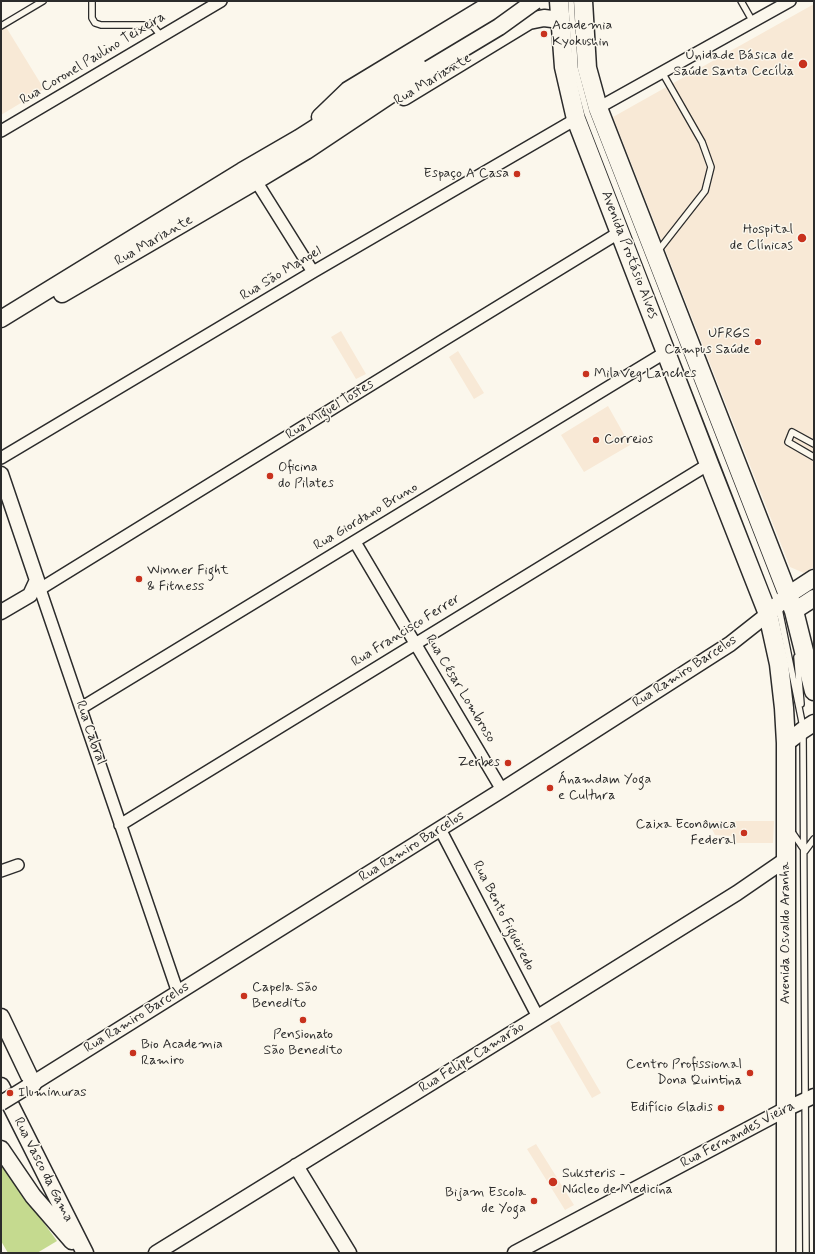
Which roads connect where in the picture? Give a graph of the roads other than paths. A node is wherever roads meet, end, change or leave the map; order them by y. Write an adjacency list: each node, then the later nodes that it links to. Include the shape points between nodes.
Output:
1 (43, 1): 15 (lane)
2 (92, 1): 16 (lane, via 92,18 95,23 146,24 153,26)
3 (220, 1): 16 (street, Rua Coronel Paulino Teixeira)
4 (495, 1): 22 (main road, Rua Mariante, via 348,90)
5 (515, 1): 17 (main road)
6 (535, 1): 13 (main road, via 535,12); 17 (main road, bridge, via 499,27)
7 (559, 1): 12 (main road, Avenida Protásio Alves)
8 (571, 1): 24 (lane, via 575,68 587,114)
9 (583, 1): 19 (main road, Avenida Protásio Alves, via 587,68)
10 (741, 1): 14 (lane)
11 (790, 1): 14 (street)
12 (560, 20): 13 (main road, Rua Mariante, via 544,18); 20 (main road, Avenida Protásio Alves, via 564,67)
13 (529, 22): 22 (main road, Rua Mariante, via 365,121)
14 (753, 22): 18 (street)
15 (1, 26)
16 (161, 36): 21 (street, Rua Coronel Paulino Teixeira)
17 (426, 64): 22 (main road, Rua Mariante)
18 (662, 72): 19 (street); 26 (lane, via 702,142 711,166 704,190)
19 (598, 108): 24 (lane); 26 (main road, Avenida Protásio Alves)
20 (576, 119): 24 (lane); 25 (main road, Avenida Protásio Alves); 27 (street, Rua São Manoel)
21 (1, 131)
22 (303, 144): 23 (main road, Rua Mariante); 28 (main road, Rua Mariante, via 242,171)
23 (256, 182): 27 (street); 28 (main road, Rua Mariante)
24 (620, 199): 30 (lane)
25 (620, 232): 29 (main road, Avenida Protásio Alves); 39 (street, Rua Miguel Tostes)
26 (655, 254): 32 (main road, Avenida Protásio Alves)
27 (313, 272): 34 (street, Rua São Manoel)
28 (2, 321)
29 (666, 352): 35 (main road, Avenida Protásio Alves); 37 (street, Rua Giordano Bruno)
30 (711, 433): 32 (lane); 35 (lane); 41 (lane)
31 (814, 444): 33 (lane, via 792,432 788,442)
32 (732, 452): 41 (main road, Avenida Protásio Alves)
33 (814, 457)
34 (1, 458)
35 (709, 464): 41 (main road, Avenida Protásio Alves); 43 (street, Rua Francisco Ferrer)
36 (1, 474): 39 (street, Rua Cabral)
37 (355, 542): 43 (street, Rua César Lombroso); 45 (street, Rua Giordano Bruno)
38 (814, 578): 41 (main road, Rua Ramiro Barcelos)
39 (37, 590): 42 (street, Rua Miguel Tostes); 45 (street, Rua Cabral)
40 (814, 598): 41 (main road, Rua Ramiro Barcelos)
41 (782, 606): 44 (main road); 46 (lane); 46 (lane); 46 (lane); 47 (main road, Avenida Osvaldo Aranha, via 779,664); 48 (street, Rua Ramiro Barcelos, via 730,644)
42 (1, 612)
43 (415, 643): 48 (street, Rua César Lombroso); 50 (street, Rua Francisco Ferrer)
44 (814, 691)
45 (81, 708): 50 (street, Rua Cabral)
46 (809, 726): 47 (main road); 53 (lane)
47 (786, 743): 49 (main road, Avenida Osvaldo Aranha)
48 (502, 790): 51 (street, Rua Ramiro Barcelos)
49 (785, 823): 53 (lane); 54 (main road, Avenida Osvaldo Aranha)
50 (120, 825): 57 (street, Rua Cabral)
51 (440, 829): 57 (street, Rua Ramiro Barcelos); 59 (street, Rua Bento Figueiredo)
52 (814, 839): 53 (lane)
53 (805, 852): 62 (lane)
54 (785, 860): 59 (street, Rua Felipe Camarão, via 737,893); 64 (main road, Avenida Osvaldo Aranha)
55 (18, 865): 56 (street)
56 (1, 871)
57 (178, 993): 60 (street, Rua Ramiro Barcelos)
58 (1, 1017): 60 (main road)
59 (538, 1017): 66 (street, Rua Felipe Camarão)
60 (30, 1085): 63 (street, Rua Ramiro Barcelos, bridge)
61 (1, 1086): 67 (main road, Rua Vasco da Gama)
62 (810, 1098): 64 (street, Rua Fernandes Vieira); 72 (lane)
63 (1, 1103)
64 (786, 1109): 70 (street, Rua Fernandes Vieira); 71 (main road, Avenida Osvaldo Aranha)
65 (1, 1149): 67 (main road, via 33,1196)
66 (296, 1166): 68 (street, Rua Felipe Camarão); 69 (street)
67 (83, 1253)
68 (156, 1253)
69 (349, 1253)
70 (515, 1253)
71 (786, 1253)
72 (806, 1253)

